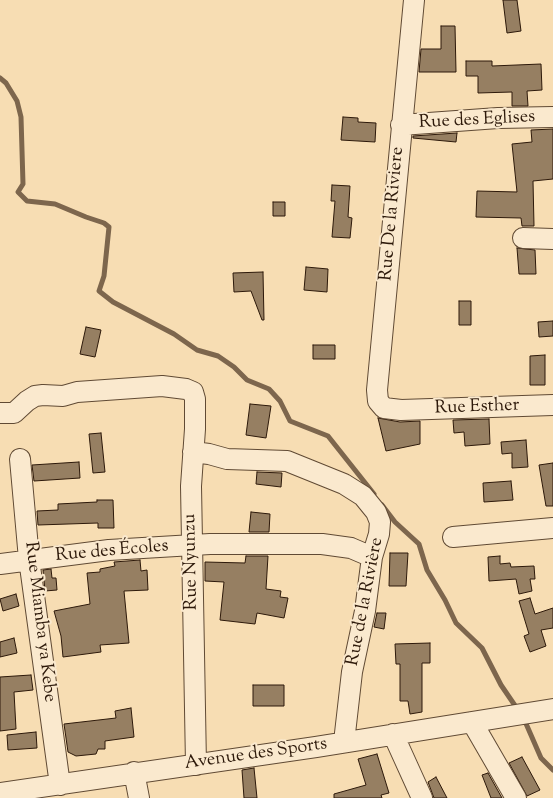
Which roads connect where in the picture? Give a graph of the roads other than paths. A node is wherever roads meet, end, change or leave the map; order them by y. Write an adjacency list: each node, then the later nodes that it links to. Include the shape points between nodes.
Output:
1 (414, 0): 3 (street, Rue De la Riviere)
2 (553, 117): 3 (street, Rue des Eglises)
3 (401, 125): 7 (street, Rue De la Riviere, via 377,390 378,401 384,408)
4 (523, 238): 5 (street)
5 (553, 239)
6 (553, 405): 7 (street, Rue Esther)
7 (401, 410)
8 (0, 412): 9 (street, Rue Nyunzu, via 14,413 35,396 162,386 186,389 195,399)
9 (193, 452): 13 (street, Rue Nyunzu); 14 (street, Rue de la Rivière, via 227,460 287,461 344,484 363,496 380,522 380,534)
10 (20, 459): 15 (street, Rue Miamba ya Kebe)
11 (553, 528): 12 (street)
12 (453, 536)
13 (192, 546): 14 (street, Rue des Écoles, via 322,544 351,548); 15 (street, Rue des Écoles, via 109,550); 21 (street, Rue Nyunzu)
14 (372, 557): 20 (street, Rue de la Rivière, via 352,672)
15 (29, 559): 16 (street, Rue des Écoles); 23 (street, Rue Miamba ya Kebe)
16 (0, 564)
17 (553, 708): 18 (street, Avenue des Sports)
18 (472, 722): 19 (street, Avenue des Sports); 27 (street)
19 (393, 734): 20 (street, Avenue des Sports); 26 (street)
20 (344, 742): 21 (street, Avenue des Sports)
21 (196, 764): 22 (street, Avenue des Sports)
22 (134, 772): 23 (street, Avenue des Sports); 25 (street)
23 (60, 785): 24 (street, Avenue des Sports)
24 (0, 792)
25 (139, 798)
26 (422, 798)
27 (516, 798)

